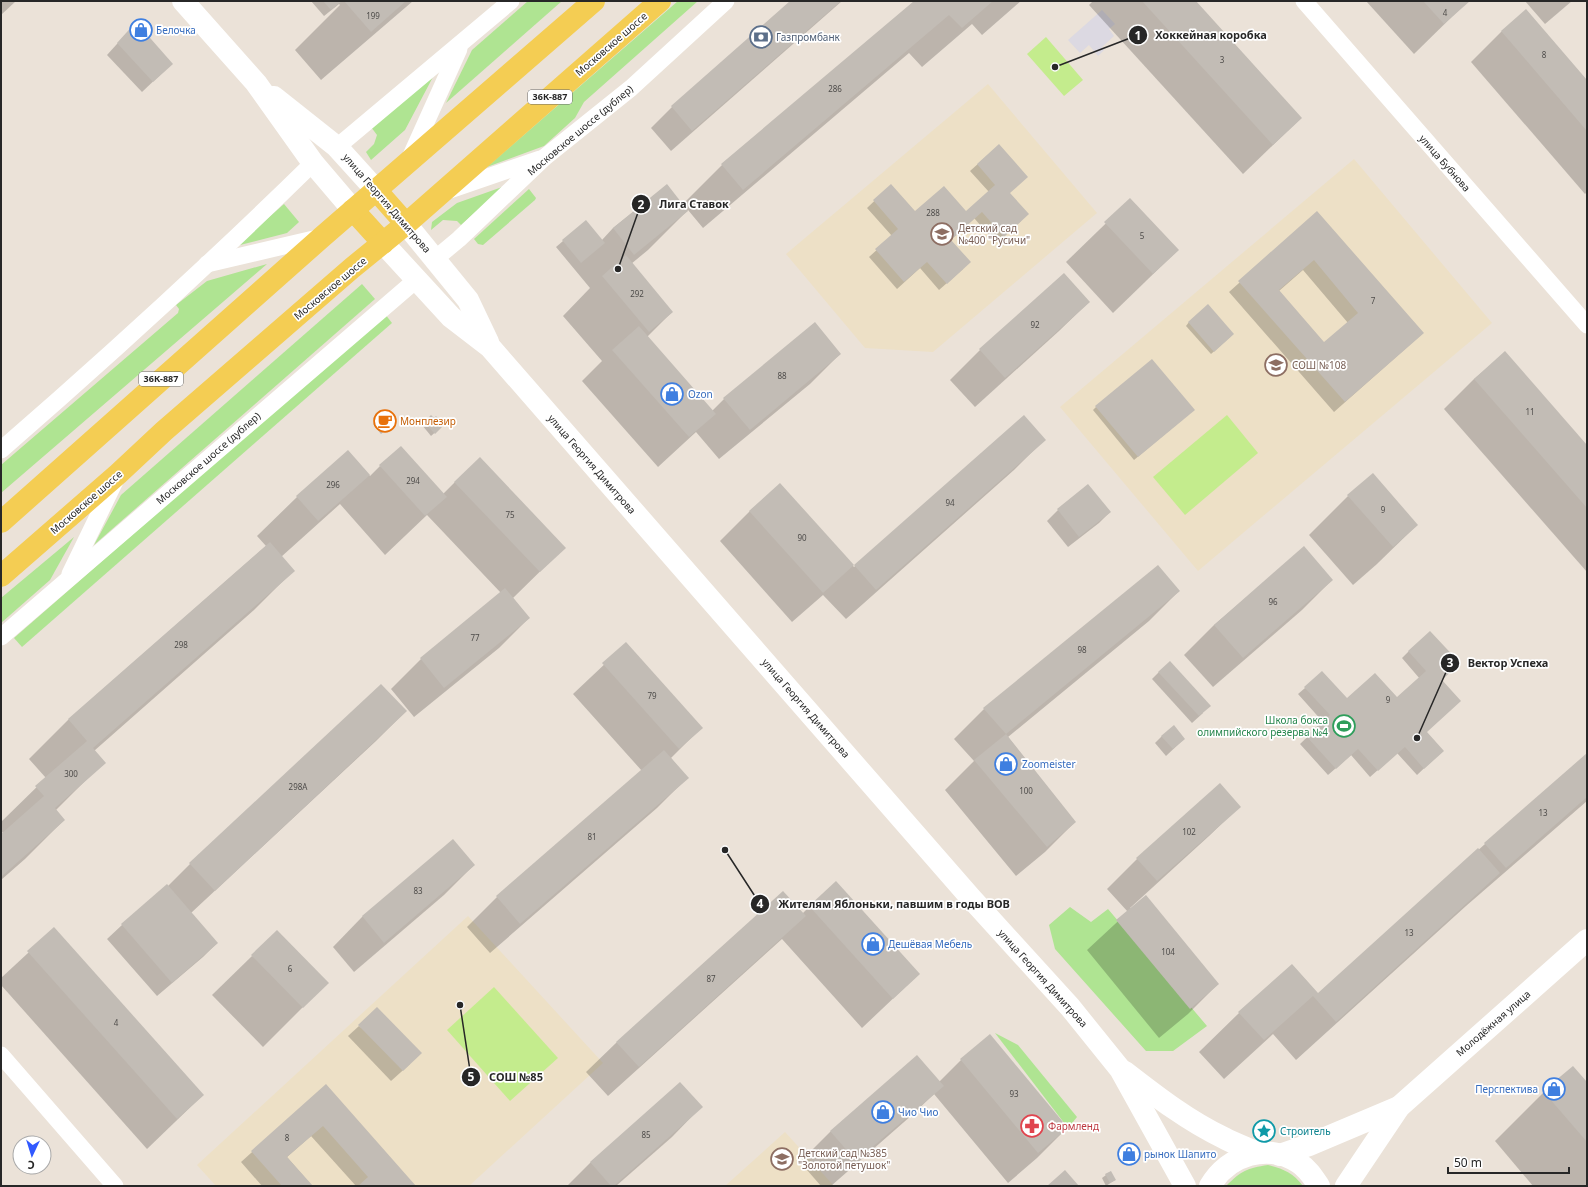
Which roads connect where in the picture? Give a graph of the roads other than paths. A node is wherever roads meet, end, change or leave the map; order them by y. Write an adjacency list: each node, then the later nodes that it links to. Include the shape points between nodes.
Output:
1 (183, 1): 8 (main road, улица Георгия Димитрова)
2 (511, 1): 7 (street)
3 (594, 1): 11 (main road, 36К-887)
4 (660, 1): 14 (main road, Московское шоссе / 36К-887)
5 (726, 1): 10 (street, Московское шоссе (дублер), via 631,88)
6 (1304, 1): 22 (street, улица Бубнова)
7 (461, 45): 9 (street); 11 (street)
8 (256, 83): 9 (main road, улица Георгия Димитрова); 12 (main road, улица Георгия Димитрова)
9 (337, 147): 13 (main road, улица Георгия Димитрова)
10 (546, 157): 14 (street); 19 (street, Московское шоссе (дублер), via 460,239)
11 (408, 162): 13 (main road, 36К-887)
12 (312, 163): 15 (main road, улица Георгия Димитрова); 20 (street)
13 (376, 190): 15 (main road, 36К-887); 16 (main road, улица Георгия Димитрова)
14 (440, 193): 16 (main road, Московское шоссе / 36К-887)
15 (353, 210): 17 (main road, 36К-887); 18 (main road, улица Георгия Димитрова)
16 (406, 224): 18 (main road, Московское шоссе / 36К-887); 19 (main road, улица Георгия Димитрова)
17 (322, 237): 20 (street); 26 (main road, 36К-887)
18 (383, 243): 21 (main road, улица Георгия Димитрова); 25 (main road, Московское шоссе / 36К-887, via 164,431)
19 (435, 259): 23 (main road, улица Георгия Димитрова, via 468,300)
20 (207, 264): 24 (street)
21 (416, 280): 23 (main road, улица Георгия Димитрова, via 451,316); 28 (street, Московское шоссе (дублер))
22 (1587, 325)
23 (490, 347): 32 (main road, улица Георгия Димитрова, via 970,897 1070,1007)
24 (1, 450)
25 (118, 474): 27 (main road, Московское шоссе / 36К-887); 28 (street)
26 (1, 522)
27 (1, 576)
28 (67, 579): 29 (street, Московское шоссе (дублер))
29 (1, 637)
30 (1587, 940): 33 (main road, Молодёжная улица)
31 (1, 1055): 36 (street)
32 (1120, 1069): 34 (main road, улица Георгия Димитрова, via 1191,1120); 37 (main road, улица Георгия Димитрова)
33 (1399, 1107): 35 (main road, Молодёжная улица); 40 (main road, Молодёжная улица)
34 (1258, 1153): 35 (main road); 38 (main road, via 1244,1156 1230,1164)
35 (1280, 1155): 39 (main road, via 1299,1163)
36 (115, 1186)
37 (1185, 1186)
38 (1210, 1186)
39 (1319, 1186)
40 (1346, 1186)

